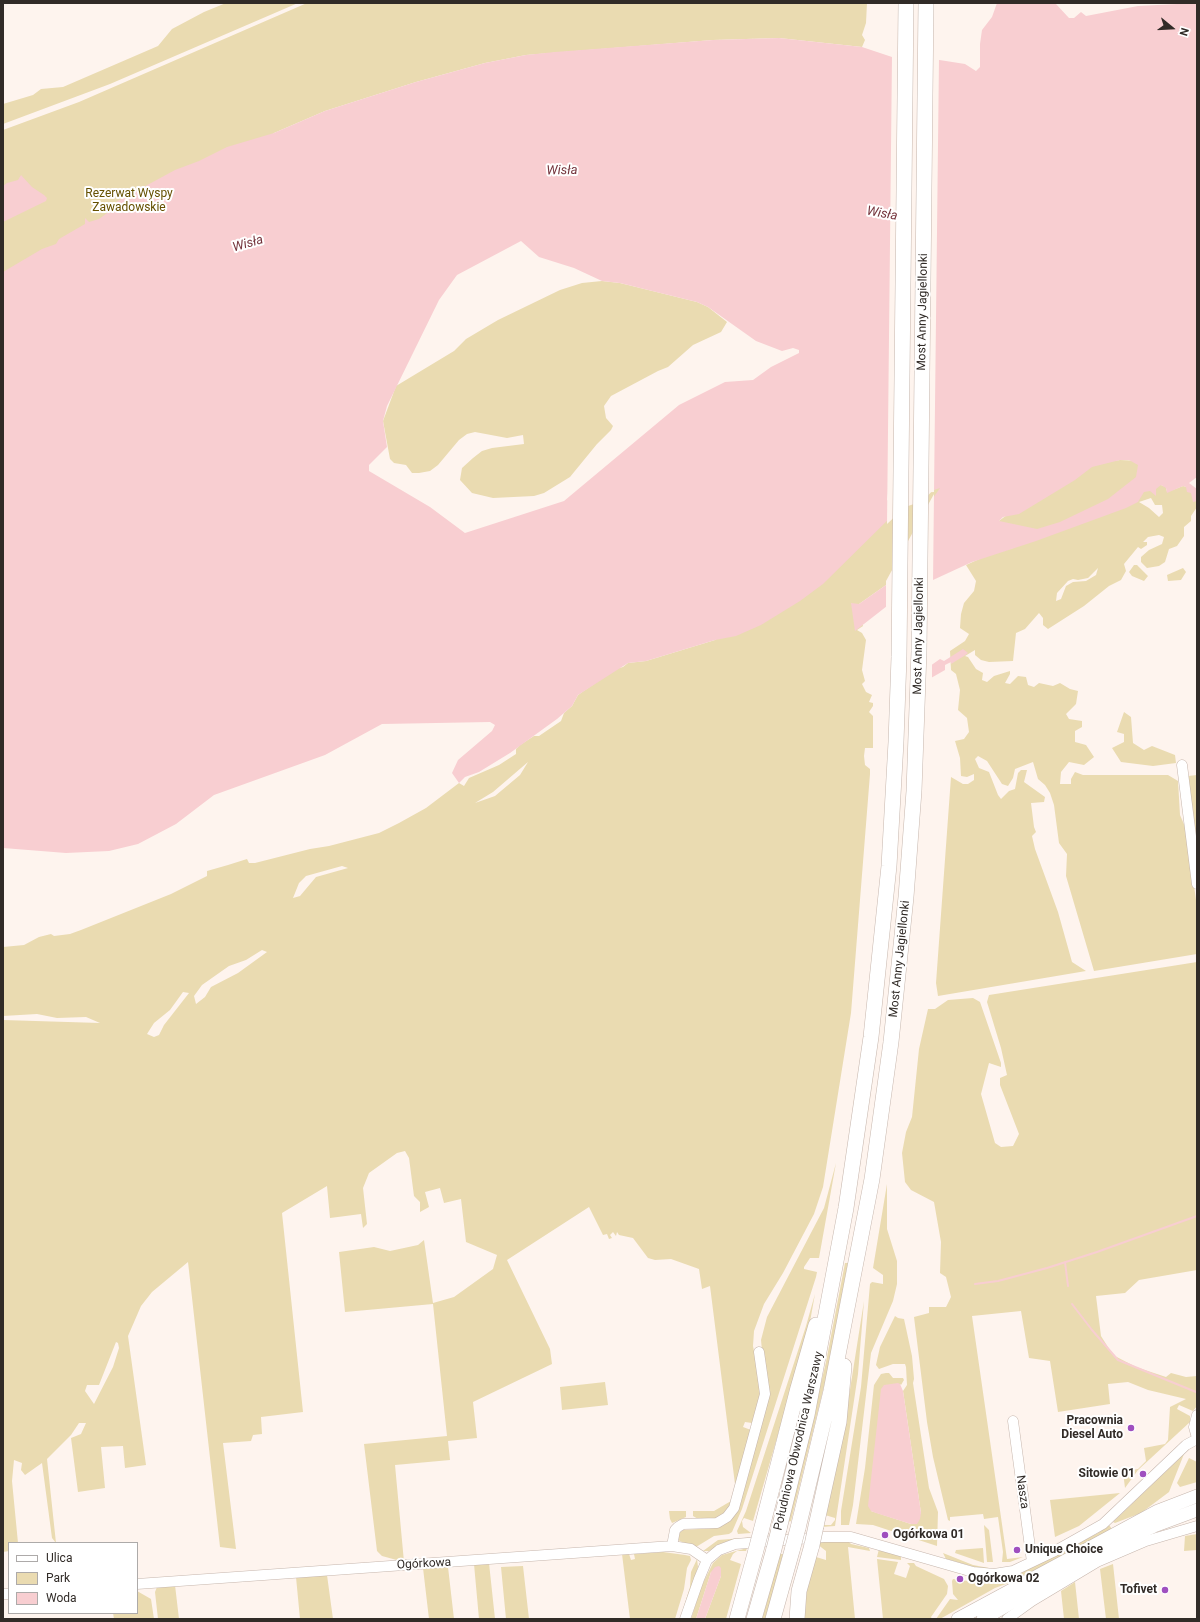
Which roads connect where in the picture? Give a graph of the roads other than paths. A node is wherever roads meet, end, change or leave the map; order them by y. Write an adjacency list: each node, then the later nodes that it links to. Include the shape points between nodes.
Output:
1 (906, 3): 5 (highway, Most Anny Jagiellonki, via 900,592 894,777 882,939 871,1037)
2 (926, 3): 6 (highway, Most Anny Jagiellonki, via 919,651 914,791 894,1021)
3 (1182, 765): 4 (street)
4 (1197, 884)
5 (837, 1261): 19 (highway, bridge, via 798,1388); 21 (highway, Południowa Obwodnica Warszawy, bridge, via 807,1416)
6 (857, 1265): 7 (highway, Południowa Obwodnica Warszawy)
7 (845, 1326): 22 (highway, Południowa Obwodnica Warszawy, bridge, via 798,1528); 23 (highway, bridge, via 839,1422 812,1545 798,1595)
8 (760, 1352): 15 (street, via 765,1394 734,1508 727,1517 717,1523 683,1524 678,1527)
9 (1197, 1415): 11 (street, via 1194,1427)
10 (1013, 1422): 17 (street, Nasza)
11 (1197, 1438): 17 (street, via 1186,1445 1108,1520 1092,1532)
12 (1197, 1496): 24 (main road, via 1158,1511)
13 (1197, 1510): 25 (main road, via 1163,1522 1106,1548)
14 (1197, 1526): 26 (street, via 1146,1541 1097,1562)
15 (672, 1546): 16 (street, Ogórkowa, via 691,1550); 18 (street, Ogórkowa)
16 (707, 1560): 17 (street, via 720,1550 735,1544 840,1536 876,1542 983,1574 1006,1573); 20 (street)
17 (1032, 1562)
18 (138, 1584)
19 (737, 1617)
20 (685, 1619)
21 (754, 1619)
22 (773, 1619)
23 (797, 1619)
24 (958, 1619)
25 (983, 1619)
26 (1007, 1619)

